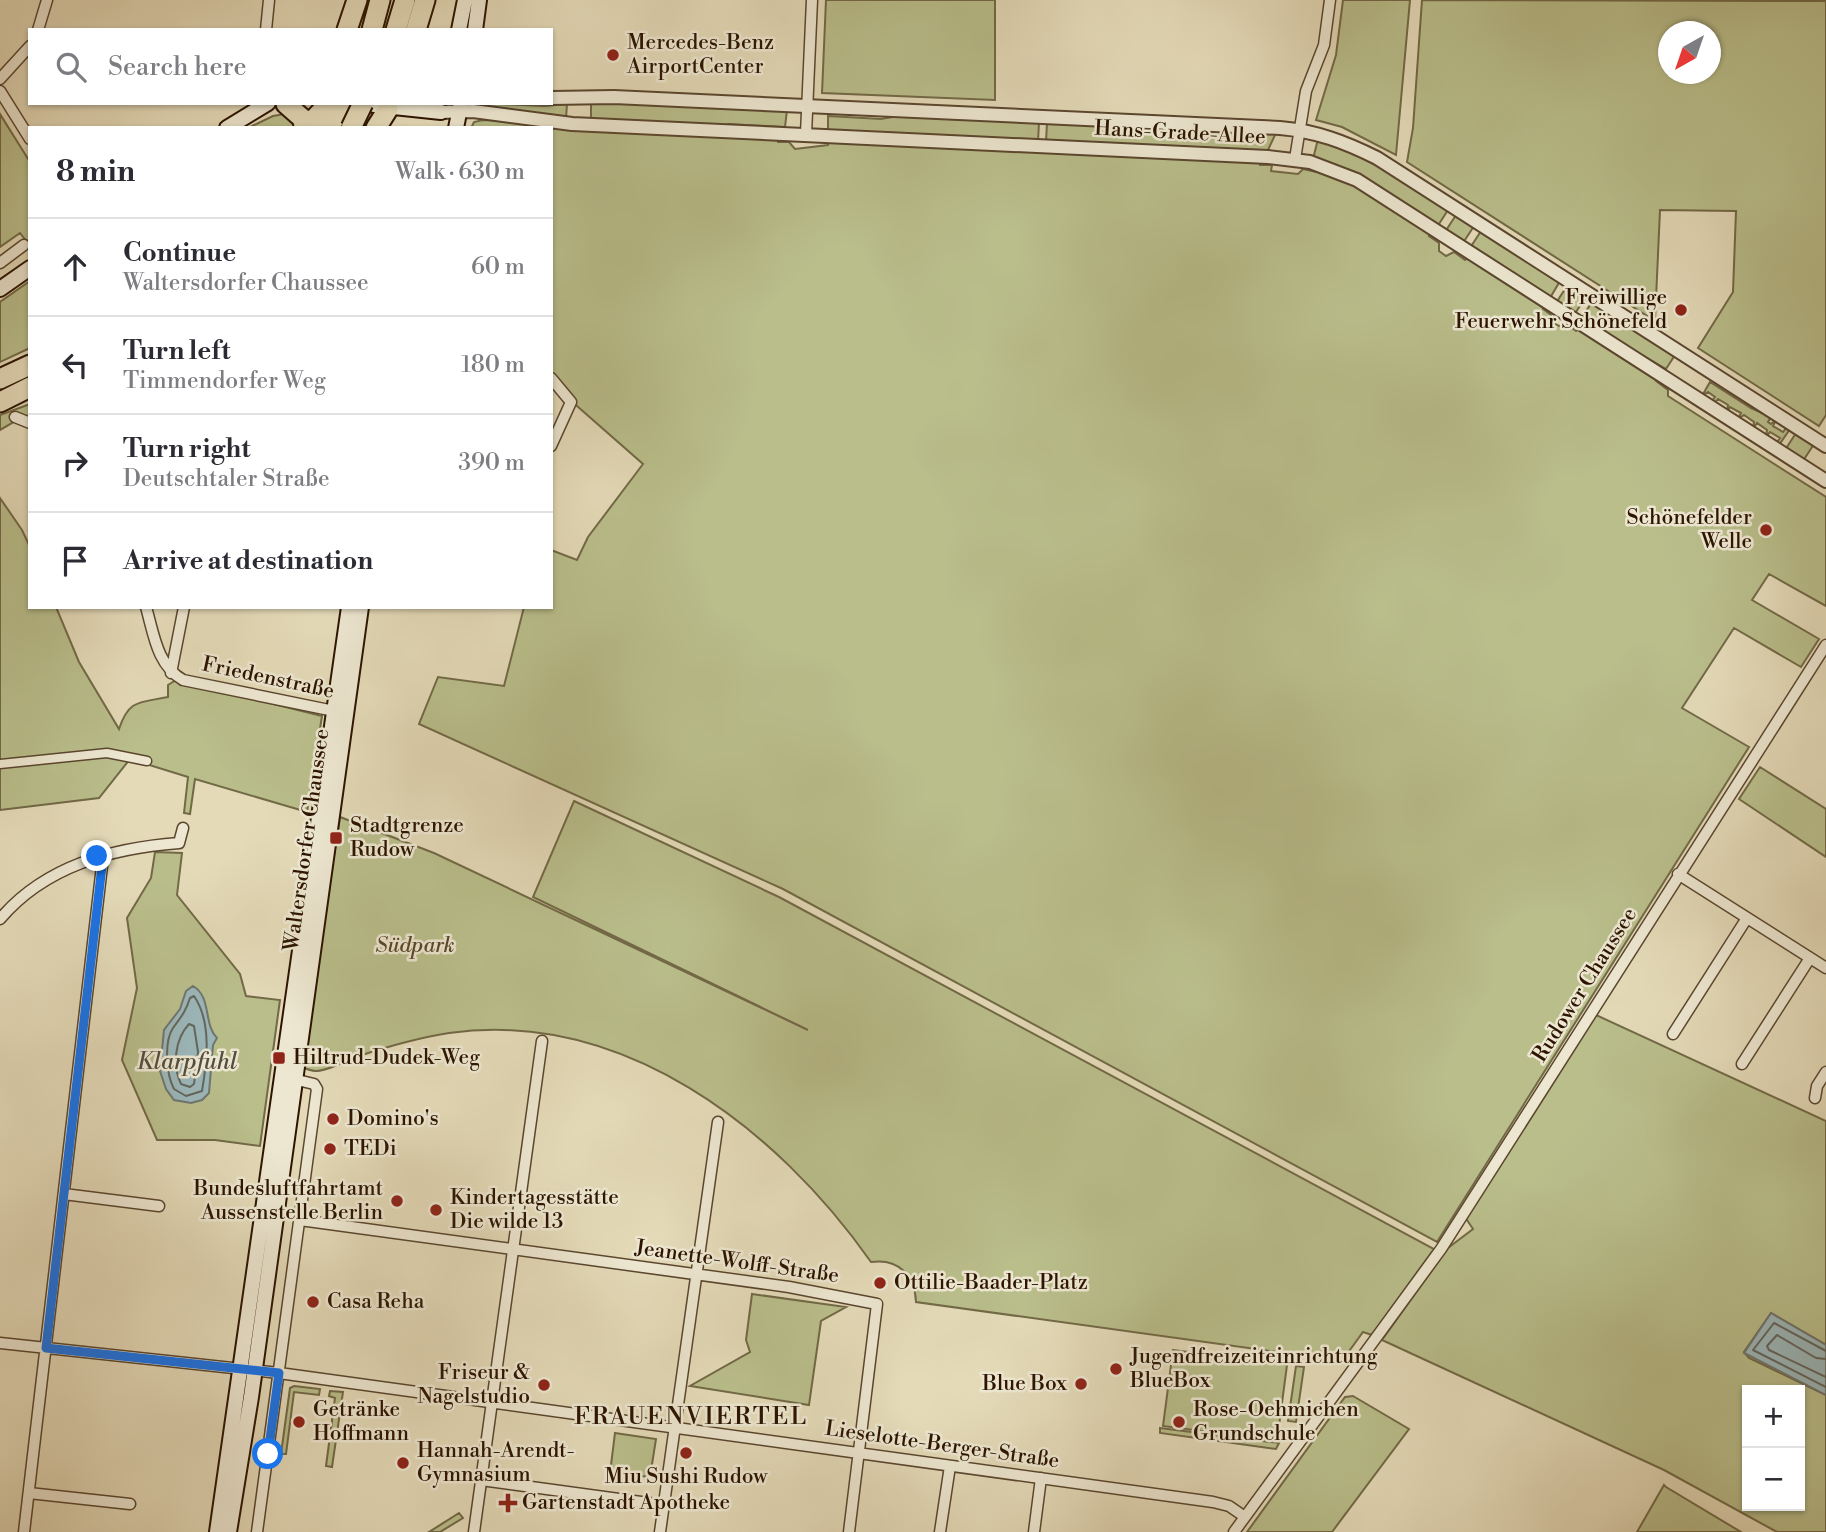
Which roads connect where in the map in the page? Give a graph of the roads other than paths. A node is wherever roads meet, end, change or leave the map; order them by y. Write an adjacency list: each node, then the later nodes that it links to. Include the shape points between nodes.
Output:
1 (47, 0): 11 (street)
2 (269, 0): 12 (street)
3 (357, 0): 13 (highway)
4 (380, 0): 14 (highway)
5 (405, 0): 15 (highway)
6 (425, 0): 16 (highway)
7 (464, 0): 17 (main road)
8 (479, 0): 18 (main road)
9 (812, 0): 29 (street)
10 (1330, 0): 41 (street, via 1324,45)
11 (39, 28)
12 (266, 28)
13 (348, 28)
14 (372, 28)
15 (403, 28)
16 (404, 28)
17 (459, 28)
18 (475, 28)
19 (28, 48): 20 (street)
20 (0, 79)
21 (0, 91): 43 (street)
22 (553, 99): 29 (street, Hans-Grade-Allee, via 614,97)
23 (264, 105): 32 (main road)
24 (288, 105): 33 (highway)
25 (327, 105): 34 (highway)
26 (342, 105): 35 (highway)
27 (368, 105): 30 (main road); 36 (highway, bridge); 37 (highway); 38 (highway)
28 (460, 107): 30 (street, Hans-Grade-Allee); 31 (street, Hans-Grade-Allee); 40 (main road)
29 (807, 107): 41 (street, Hans-Grade-Allee); 42 (street)
30 (442, 108): 39 (main road)
31 (531, 122): 42 (street, Hans-Grade-Allee)
32 (230, 126)
33 (305, 126)
34 (307, 126)
35 (330, 126)
36 (352, 126)
37 (369, 126)
38 (375, 126)
39 (438, 126)
40 (456, 126)
41 (1298, 130): 44 (street); 57 (street, Hans-Grade-Allee, via 1340,140 1377,158)
42 (806, 134): 44 (street, Hans-Grade-Allee)
43 (28, 136)
44 (1295, 159): 58 (street, Hans-Grade-Allee, via 1357,180)
45 (24, 245): 46 (street)
46 (0, 263)
47 (28, 269): 48 (main road)
48 (0, 289)
49 (28, 366): 50 (highway)
50 (0, 379)
51 (553, 380): 56 (street, via 571,402)
52 (28, 388): 53 (highway)
53 (0, 402)
54 (15, 418): 55 (street)
55 (28, 422)
56 (553, 442)
57 (1826, 446)
58 (1826, 481)
59 (147, 609): 65 (street, Friedenstraße, via 159,652)
60 (184, 609): 65 (street)
61 (349, 609): 66 (main road, Waltersdorfer Chaussee)
62 (361, 609): 66 (main road, Waltersdorfer Chaussee)
63 (1826, 645): 64 (street, Rudower Chaussee)
64 (1823, 658): 71 (street, Rudower Chaussee)
65 (171, 673): 66 (street, Friedenstraße, via 183,680)
66 (340, 712): 80 (main road, Waltersdorfer Chaussee)
67 (147, 761): 68 (street, via 107,753)
68 (0, 764)
69 (183, 828): 70 (street, via 179,843 137,846)
70 (97, 856): 73 (street, via 35,886); 83 (street, via 102,866)
71 (1678, 874): 72 (street); 101 (street, Rudower Chaussee, via 1441,1249)
72 (1747, 918): 74 (street); 76 (street)
73 (0, 919)
74 (1810, 958): 75 (street); 78 (street)
75 (1826, 968)
76 (1673, 1034)
77 (542, 1041): 86 (street)
78 (1742, 1064)
79 (1826, 1072): 81 (street)
80 (288, 1078): 85 (street, via 314,1084 317,1089); 90 (main road, Waltersdorfer Chaussee)
81 (1815, 1098)
82 (718, 1122): 87 (street)
83 (64, 1194): 84 (street); 89 (street)
84 (159, 1206)
85 (300, 1220): 86 (street, Jeanette-Wolff-Straße); 91 (street)
86 (514, 1249): 87 (street, Jeanette-Wolff-Straße); 92 (street)
87 (696, 1275): 93 (street); 94 (street, Jeanette-Wolff-Straße, via 877,1304)
88 (0, 1343): 89 (street, Lieselotte-Berger-Straße)
89 (46, 1348): 90 (street, Lieselotte-Berger-Straße); 98 (street)
90 (248, 1369): 91 (street, Lieselotte-Berger-Straße); 103 (main road, Waltersdorfer Chaussee); 104 (main road, Waltersdorfer Chaussee)
91 (279, 1373): 92 (street, Lieselotte-Berger-Straße); 105 (street)
92 (492, 1402): 93 (street, Lieselotte-Berger-Straße); 97 (street)
93 (674, 1428): 94 (street, Lieselotte-Berger-Straße); 100 (street)
94 (858, 1453): 95 (street, Lieselotte-Berger-Straße); 108 (street)
95 (950, 1466): 96 (street, Lieselotte-Berger-Straße); 109 (street)
96 (1041, 1478): 101 (street, Lieselotte-Berger-Straße, via 1213,1502); 110 (street)
97 (481, 1480): 100 (street); 106 (street)
98 (29, 1493): 99 (street); 102 (street)
99 (130, 1504)
100 (663, 1505): 107 (street)
101 (1245, 1517): 111 (street, Rudower Chaussee)
102 (24, 1532)
103 (217, 1532)
104 (229, 1532)
105 (257, 1532)
106 (474, 1532)
107 (660, 1532)
108 (849, 1532)
109 (940, 1532)
110 (1034, 1532)
111 (1234, 1532)

